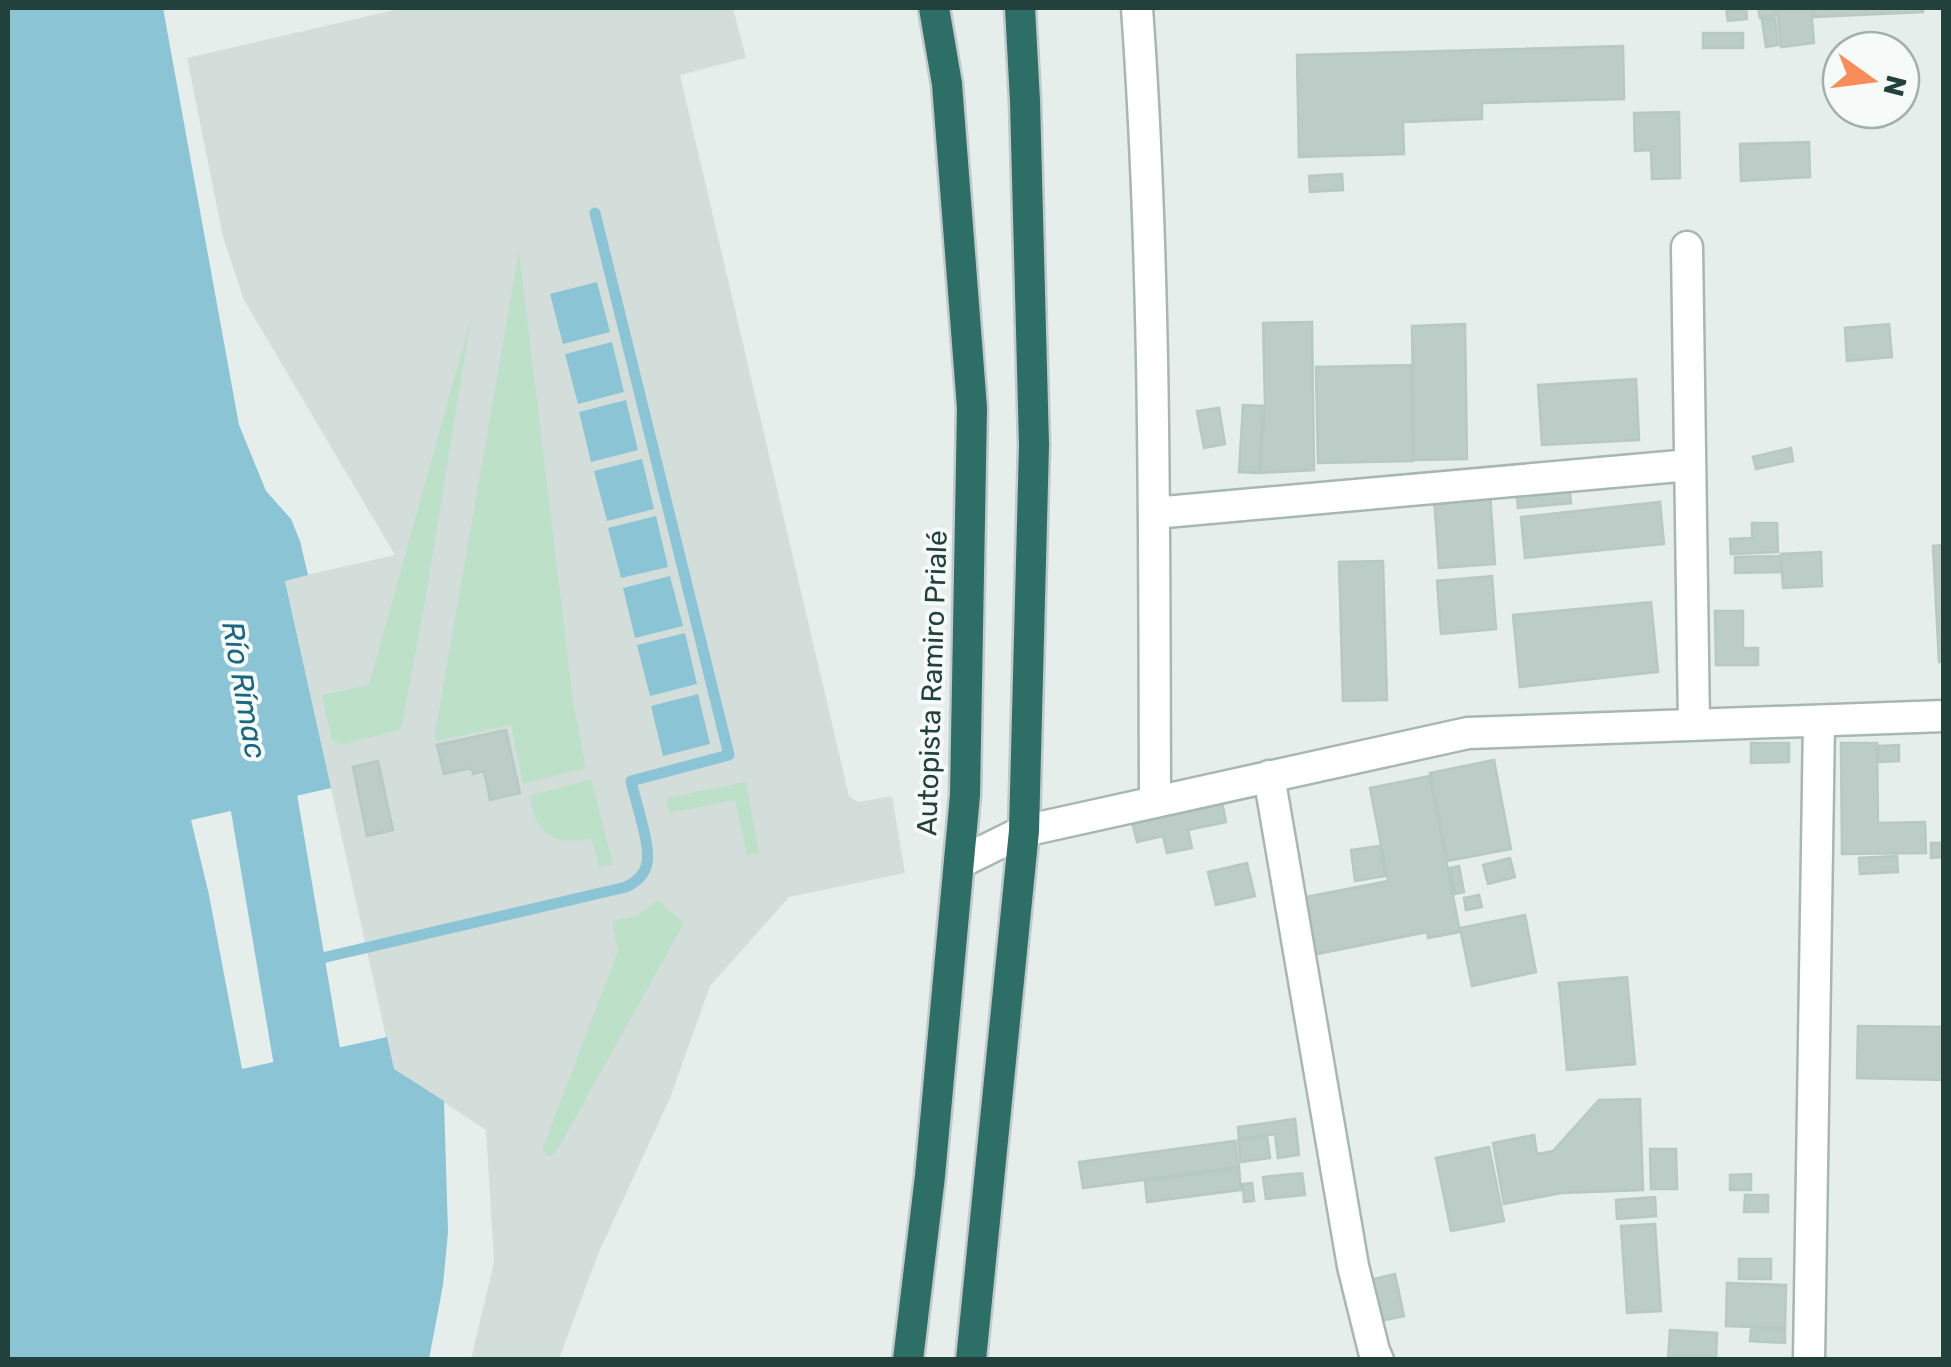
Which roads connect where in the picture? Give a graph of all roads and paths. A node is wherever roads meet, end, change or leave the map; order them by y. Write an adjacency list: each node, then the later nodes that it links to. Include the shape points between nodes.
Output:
1 (934, 8): 13 (highway, Autopista Ramiro Prialé, via 972,408)
2 (1020, 8): 12 (highway, via 1034,445)
3 (1137, 8): 6 (street)
4 (1687, 247): 5 (street)
5 (1690, 466): 6 (street); 9 (street)
6 (1154, 513): 11 (street)
7 (1944, 716): 8 (street)
8 (1819, 720): 9 (street); 17 (street)
9 (1694, 726): 10 (street, via 1468,734)
10 (1269, 776): 11 (street); 16 (street, via 1354,1266)
11 (1156, 801): 12 (street)
12 (1024, 832): 13 (street); 15 (highway)
13 (959, 862): 14 (highway, Autopista Ramiro Prialé)
14 (908, 1360)
15 (971, 1360)
16 (1378, 1360)
17 (1809, 1360)

